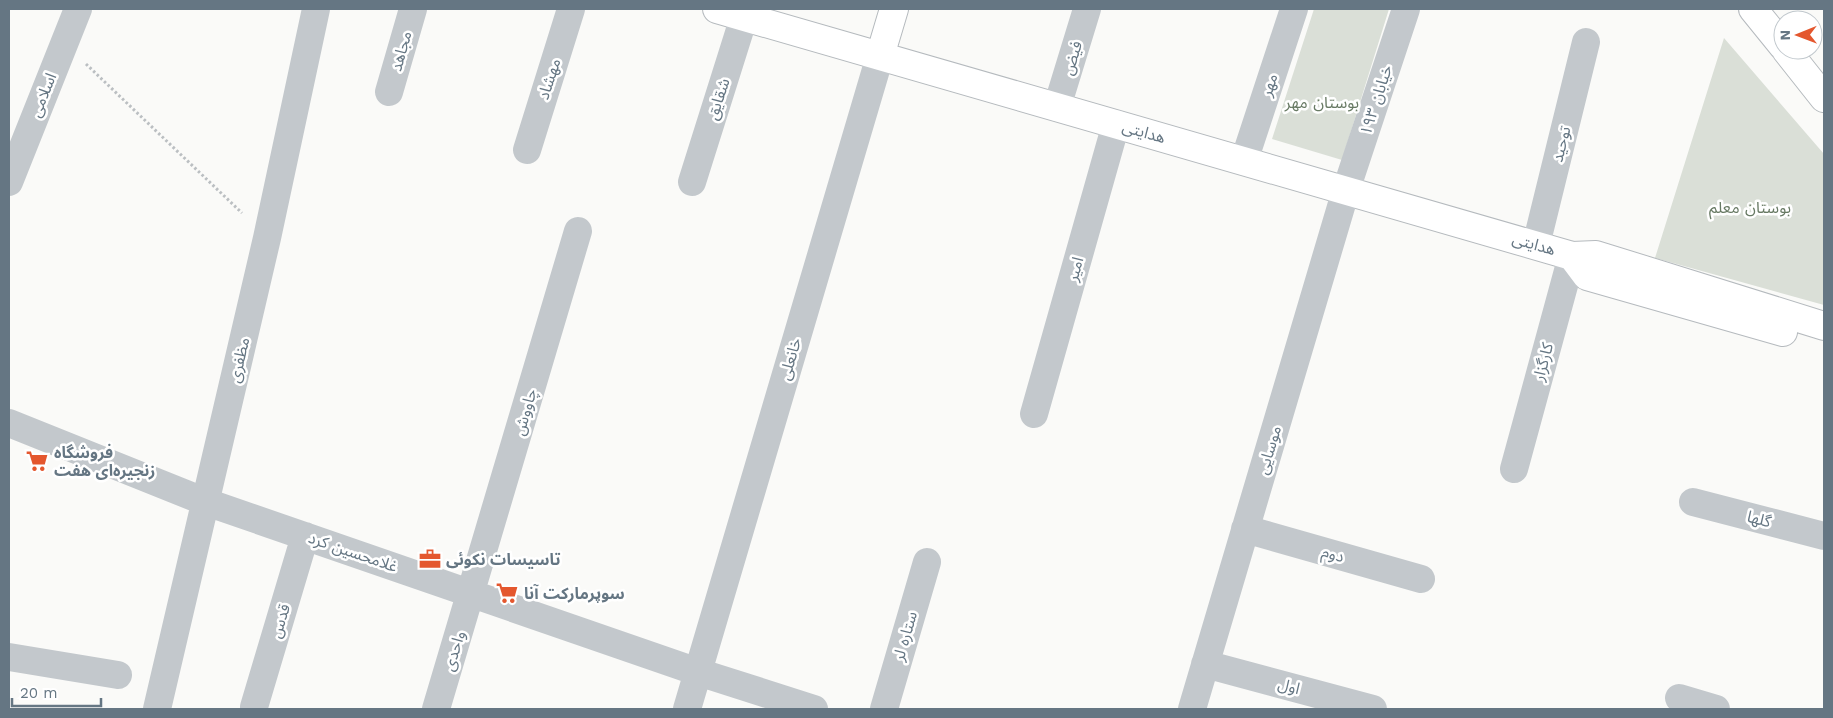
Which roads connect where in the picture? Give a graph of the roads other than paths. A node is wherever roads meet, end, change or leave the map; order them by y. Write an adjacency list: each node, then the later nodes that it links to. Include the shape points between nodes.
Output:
1 (78, 9): 22 (street, اسلامی)
2 (316, 9): 33 (street, مظفری, via 268,238)
3 (413, 9): 16 (street, مجاهد)
4 (571, 9): 20 (street, مهشاد)
5 (717, 9): 11 (main road, هدایتی)
6 (894, 9): 14 (main road, خانعلی)
7 (1087, 9): 18 (street, فیض)
8 (1294, 9): 21 (street, مهر)
9 (1406, 9): 24 (street, خیابان ۱۹۳)
10 (1753, 9): 12 (main road)
11 (744, 17): 14 (main road, هدایتی); 23 (street, شقایق)
12 (1773, 34)
13 (1586, 42): 26 (street, توحید)
14 (880, 56): 18 (main road, هدایتی); 43 (street, خانعلی)
15 (1794, 60): 17 (main road)
16 (390, 92)
17 (1824, 98)
18 (1057, 107): 19 (main road, هدایتی)
19 (1116, 124): 21 (main road, هدایتی); 30 (street, امیر)
20 (527, 150)
21 (1244, 161): 24 (main road, هدایتی)
22 (9, 182)
23 (692, 182)
24 (1346, 190): 26 (main road, هدایتی); 35 (street, موسایی)
25 (578, 231): 40 (street, چاووش)
26 (1536, 245): 27 (main road, هدایتی)
27 (1572, 256): 28 (main road, هدایتی, via 1596,255); 29 (main road, هدایتی, via 1587,276); 32 (street, کارگزار)
28 (1824, 326)
29 (1824, 344)
30 (1034, 414)
31 (9, 423): 33 (street, غلامحسین کرد)
32 (1514, 469)
33 (206, 502): 36 (street, غلامحسین کرد); 47 (street, مظفری)
34 (1693, 502): 37 (street, گلها)
35 (1245, 530): 39 (street, دوم); 42 (street, موسایی)
36 (305, 536): 40 (street, غلامحسین کرد); 46 (street, قدس)
37 (1824, 536)
38 (927, 562): 51 (street, ستاره لر)
39 (1421, 579)
40 (471, 593): 43 (street, غلامحسین کرد); 48 (street, واحدی)
41 (9, 657): 44 (street)
42 (1205, 664): 52 (street, موسایی); 53 (street, اول)
43 (698, 672): 49 (street, خانعلی); 50 (street, غلامحسین کرد)
44 (118, 676)
45 (1679, 698): 54 (street)
46 (254, 707)
47 (157, 709)
48 (436, 709)
49 (687, 709)
50 (814, 709)
51 (884, 709)
52 (1192, 709)
53 (1372, 709)
54 (1716, 709)

